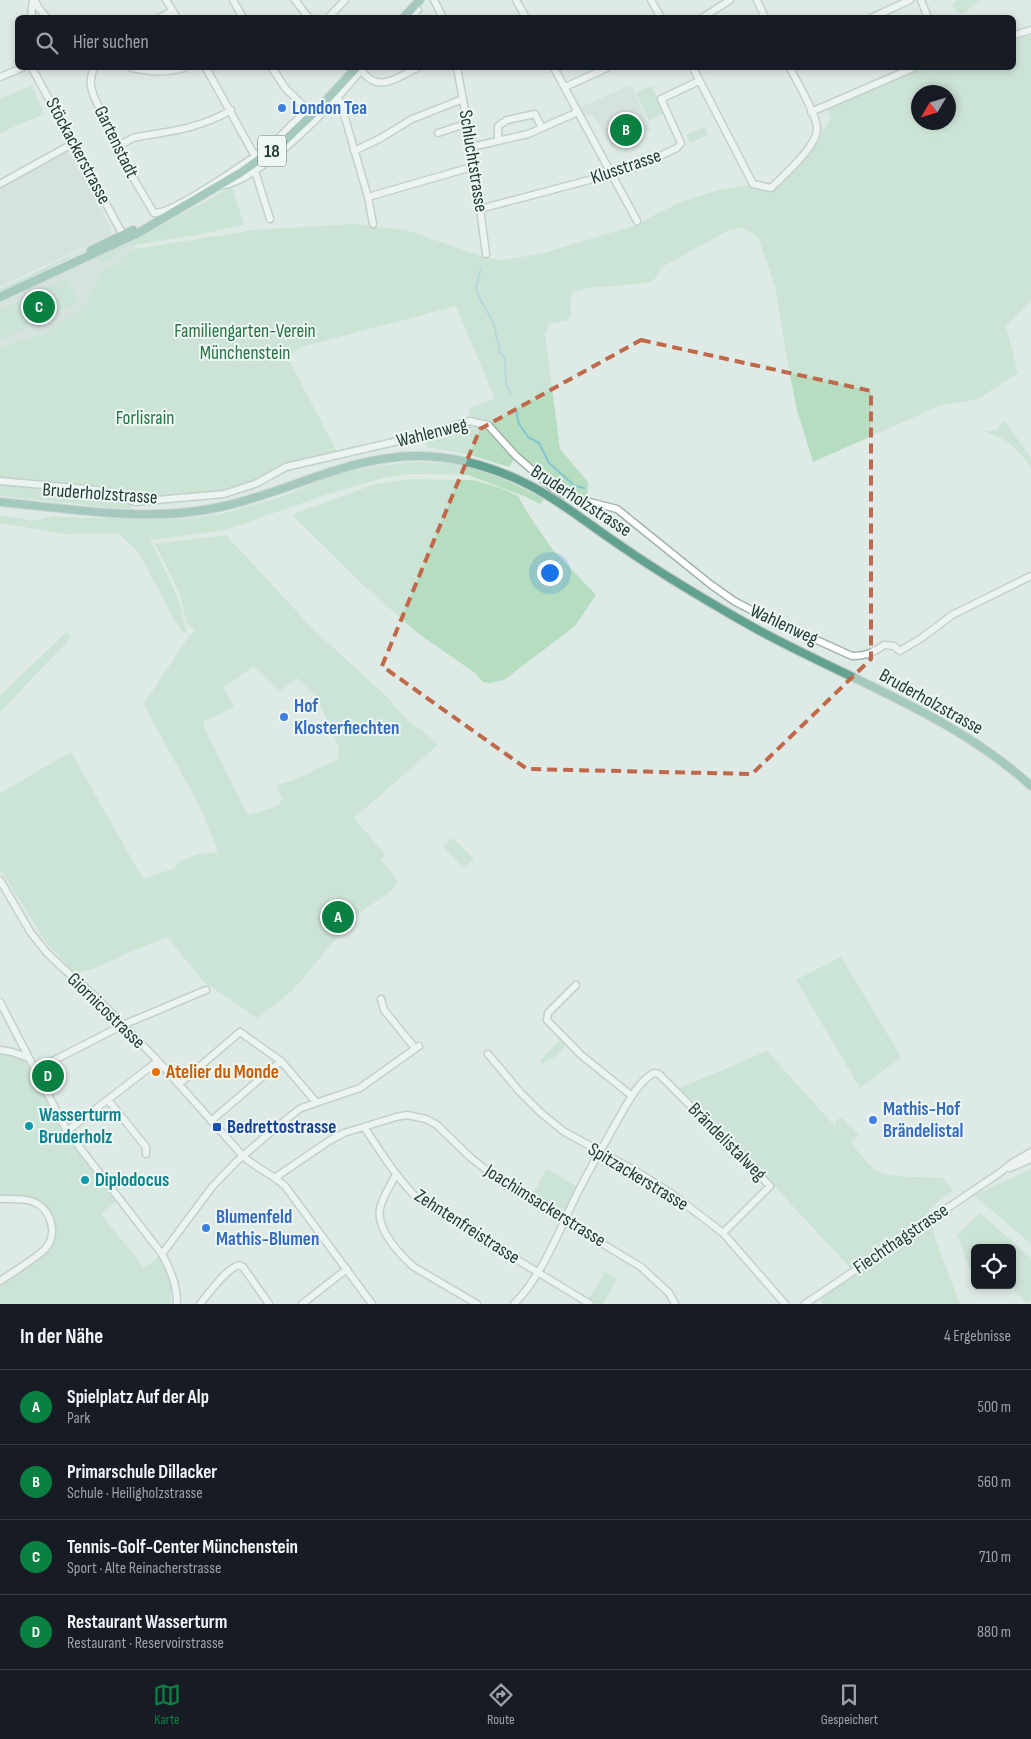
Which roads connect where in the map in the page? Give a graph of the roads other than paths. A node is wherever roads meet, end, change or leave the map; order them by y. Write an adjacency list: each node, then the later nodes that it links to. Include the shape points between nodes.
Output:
1 (34, 0): 16 (street); 17 (street)
2 (166, 0): 15 (street)
3 (233, 0): 20 (street)
4 (294, 0): 21 (street)
5 (345, 0): 22 (street)
6 (420, 0): 23 (main road)
7 (434, 0): 25 (street)
8 (516, 0): 26 (street)
9 (651, 0): 27 (street)
10 (730, 0): 28 (street)
11 (757, 0): 29 (street)
12 (910, 0): 30 (street)
13 (920, 0): 31 (street)
14 (418, 10): 24 (street)
15 (173, 11): 18 (street); 19 (street)
16 (32, 15)
17 (44, 15)
18 (165, 15)
19 (175, 15)
20 (241, 15)
21 (306, 15)
22 (331, 15)
23 (406, 15)
24 (413, 15)
25 (442, 15)
26 (524, 15)
27 (659, 15)
28 (707, 15)
29 (764, 15)
30 (878, 15)
31 (927, 15)
32 (1031, 30): 33 (street)
33 (1016, 34)
34 (17, 70): 51 (street)
35 (33, 70): 65 (street, Stöckackerstrasse)
36 (93, 70): 66 (street, Gartenstadt, via 90,87)
37 (145, 70): 38 (street)
38 (176, 70)
39 (207, 70): 57 (street)
40 (273, 70): 58 (street, via 286,89)
41 (358, 70): 54 (street)
42 (358, 70): 56 (main road, 18)
43 (362, 70): 44 (street, via 371,82 379,84)
44 (412, 70)
45 (457, 70): 55 (street, Schluchtstrasse)
46 (555, 70): 53 (street)
47 (603, 70): 53 (street)
48 (694, 70): 52 (street)
49 (791, 70): 60 (street)
50 (908, 70): 60 (street)
51 (0, 77)
52 (699, 81): 60 (street, via 753,184 770,188 805,151 814,139 816,128); 71 (street, Klusstrasse, via 661,99 681,144 634,168)
53 (565, 88): 59 (street)
54 (337, 96): 68 (street); 69 (street, via 286,147)
55 (463, 99): 61 (street, Schluchtstrasse); 68 (street, via 412,119)
56 (318, 108): 58 (street); 69 (main road, 18, via 280,145)
57 (231, 110): 66 (street, via 196,127 142,136); 69 (street)
58 (308, 110): 69 (street)
59 (578, 112): 62 (street); 71 (street)
60 (811, 112)
61 (468, 123): 63 (street); 67 (street, Schluchtstrasse)
62 (542, 128): 64 (street); 64 (street, via 535,114 507,120 498,126)
63 (438, 133)
64 (498, 141): 67 (street)
65 (74, 143): 72 (street); 78 (street, Stöckackerstrasse)
66 (118, 146): 69 (street, Gartenstadt, via 133,179 154,213 159,214)
67 (472, 146): 70 (street, Schluchtstrasse)
68 (354, 151): 73 (street)
69 (255, 163): 75 (street); 78 (main road, 18)
70 (474, 166): 73 (street); 74 (street, Schluchtstrasse)
71 (612, 174): 74 (street, Klusstrasse); 76 (street)
72 (0, 184)
73 (368, 197): 77 (street)
74 (480, 209): 79 (street, Schluchtstrasse)
75 (270, 219)
76 (637, 221)
77 (373, 224)
78 (124, 237): 80 (main road, 18)
79 (486, 254)
80 (0, 297)
81 (0, 481): 83 (street, Wahlenweg, via 97,490 135,502 231,492 256,484 286,467 475,421 488,425 516,456 555,490 617,509 710,584 744,606 852,656 873,653 884,644 900,651 952,615)
82 (0, 502): 84 (main road, Bruderholzstrasse, via 106,513 169,514 218,508 372,460 418,456 447,458 499,471 548,496 674,581 744,622 961,734)
83 (1031, 576)
84 (1031, 786)
85 (0, 880): 90 (street, Giornicostrasse, via 31,933 47,953)
86 (576, 985): 98 (street, via 548,1013 547,1020 581,1055)
87 (206, 990): 90 (street)
88 (381, 999): 100 (street, via 384,1010 417,1047 360,1088)
89 (0, 1002): 93 (street)
90 (123, 1025): 94 (street, Giornicostrasse); 96 (street)
91 (0, 1050): 93 (street)
92 (488, 1054): 104 (street, Spitzackerstrasse, via 541,1113 563,1131)
93 (29, 1058): 96 (street)
94 (158, 1061): 97 (street, Giornicostrasse); 99 (street)
95 (281, 1061): 97 (street, via 240,1032); 100 (street); 101 (street)
96 (35, 1070): 103 (street)
97 (179, 1084): 101 (street, Giornicostrasse)
98 (632, 1096): 104 (street); 114 (street, Brändelistalweg, via 657,1072 770,1186)
99 (108, 1100): 103 (street); 106 (street, via 146,1147)
100 (316, 1102): 107 (street, via 301,1108)
101 (211, 1121): 107 (street, Giornicostrasse)
102 (364, 1127): 109 (street, Zehntenfreistrasse); 111 (street, Joachimsackerstrasse, via 329,1141); 113 (street, Joachimsackerstrasse, via 407,1115 426,1119 437,1125 488,1173)
103 (67, 1131): 115 (street)
104 (599, 1152): 113 (street); 114 (street, Spitzackerstrasse, via 671,1193)
105 (1031, 1152): 110 (street, Fiechthagstrasse)
106 (146, 1154)
107 (243, 1156): 111 (street, Giornicostrasse); 115 (street, via 212,1187)
108 (1031, 1159): 110 (street, Fiechthagstrasse)
109 (396, 1174): 117 (street, Zehntenfreistrasse, via 419,1200); 124 (street, via 379,1212 383,1229 414,1267)
110 (998, 1174): 129 (street, Fiechthagstrasse)
111 (276, 1177): 116 (street, Giornicostrasse)
112 (0, 1198): 118 (street, via 31,1200 40,1205 50,1217 52,1229 50,1241 44,1249)
113 (565, 1220): 117 (street); 127 (street, Joachimsackerstrasse, via 641,1267 669,1293)
114 (723, 1233): 128 (street, Spitzackerstrasse)
115 (162, 1254): 119 (street, via 175,1284)
116 (347, 1269): 122 (street); 123 (street, Giornicostrasse)
117 (538, 1272): 125 (street); 126 (street, Zehntenfreistrasse)
118 (0, 1281)
119 (177, 1304)
120 (200, 1304): 121 (street, via 226,1274 239,1265)
121 (269, 1304)
122 (302, 1304)
123 (372, 1304)
124 (478, 1304)
125 (514, 1304)
126 (590, 1304)
127 (674, 1304)
128 (785, 1304)
129 (805, 1304)

